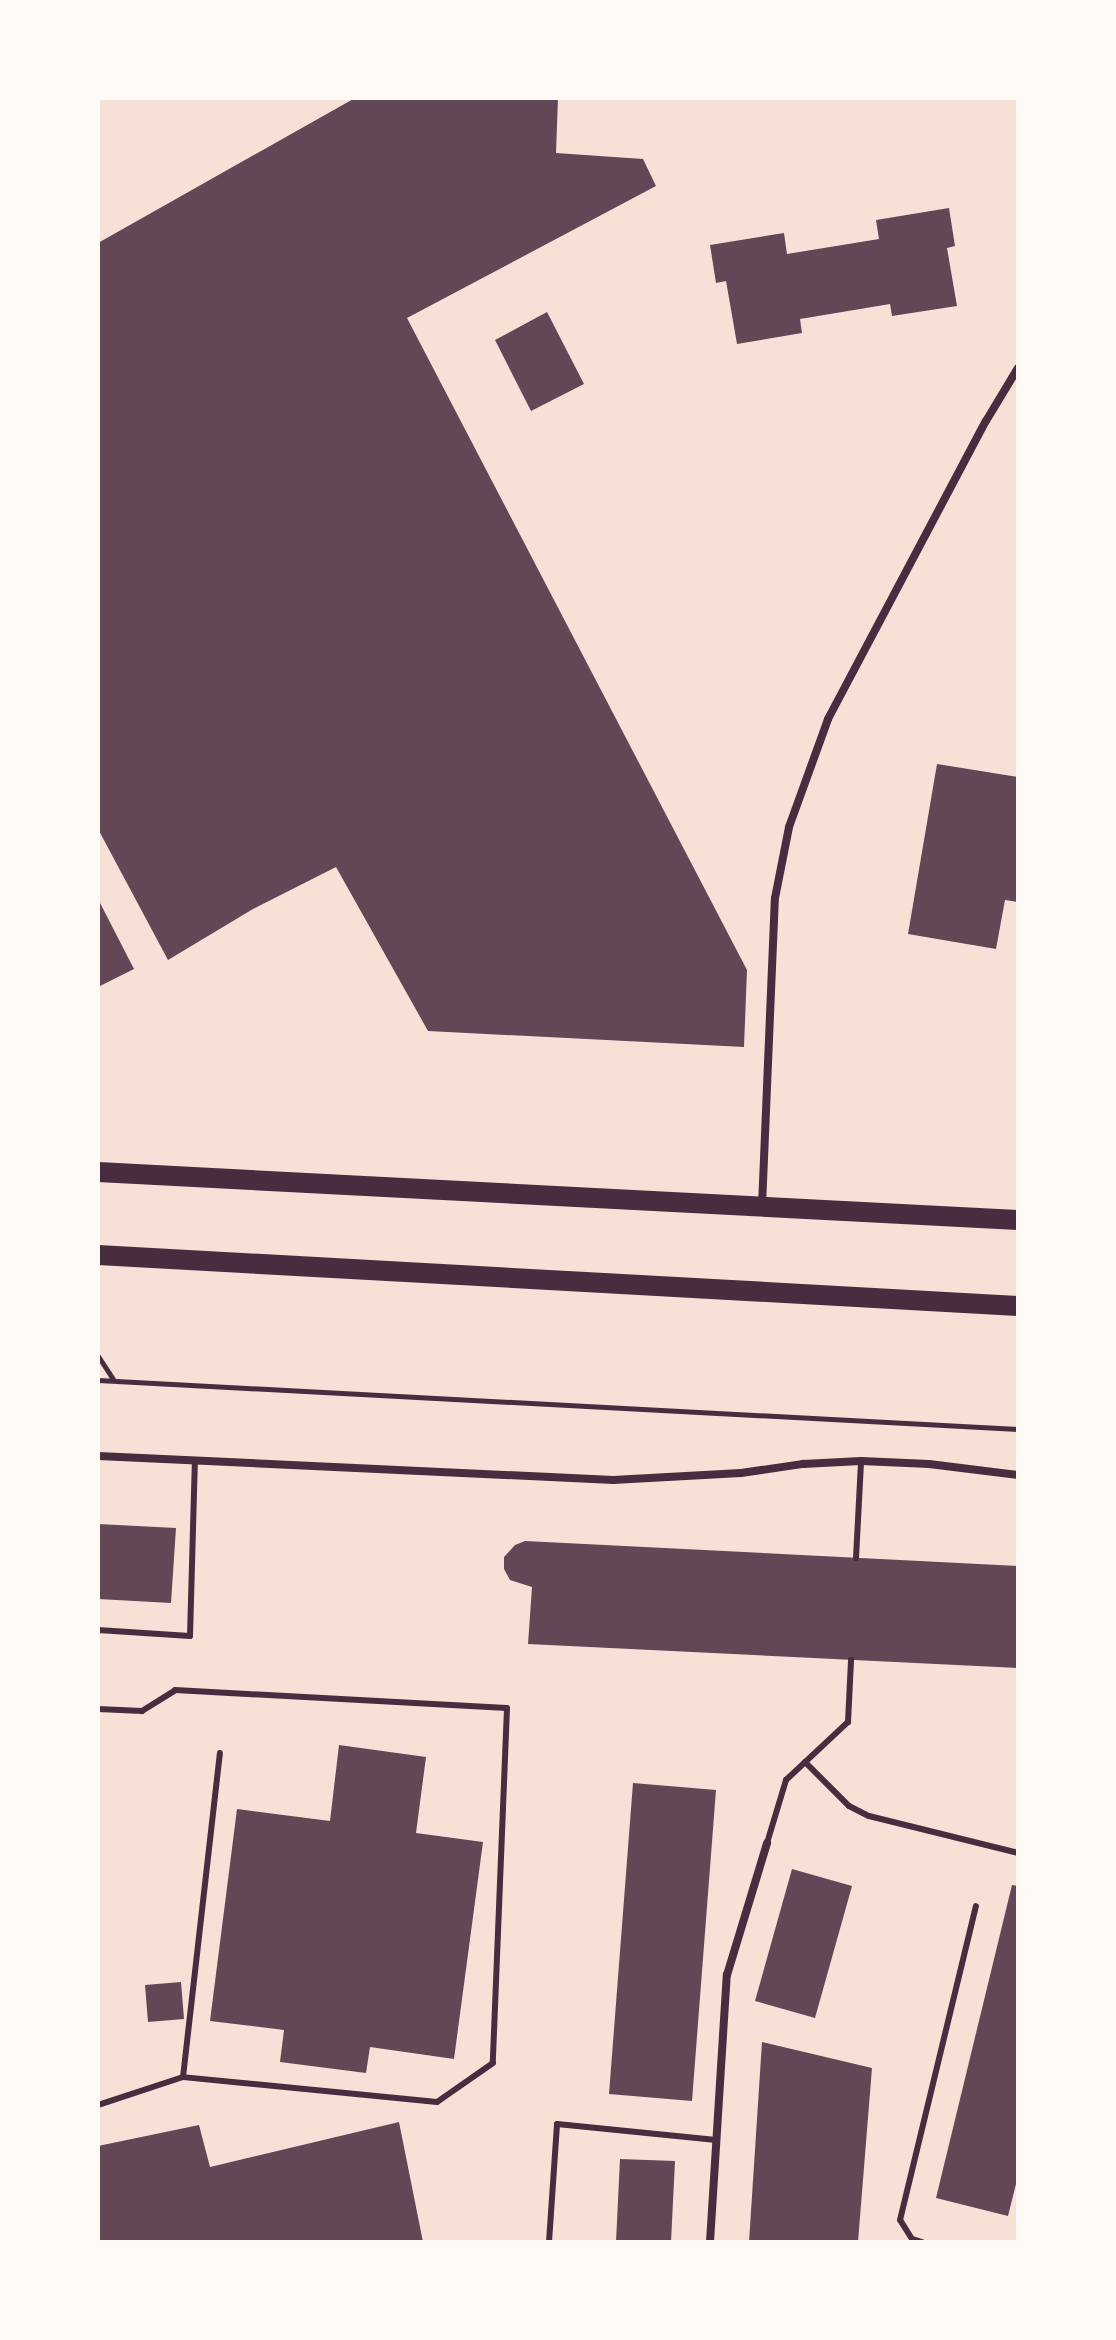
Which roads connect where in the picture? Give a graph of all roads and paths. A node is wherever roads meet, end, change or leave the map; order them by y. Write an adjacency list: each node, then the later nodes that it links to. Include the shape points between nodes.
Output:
1 (1018, 368): 3 (street, via 828,719 789,827 775,898)
2 (98, 1172): 3 (main road)
3 (762, 1207): 4 (main road)
4 (1018, 1220)
5 (98, 1255): 6 (main road)
6 (1018, 1306)
7 (98, 1356): 9 (path)
8 (98, 1380): 9 (path)
9 (113, 1380): 10 (path)
10 (1018, 1429)
11 (98, 1456): 12 (street)
12 (195, 1461): 13 (street, via 613,1480); 16 (lane, via 190,1636)
13 (861, 1461): 14 (street); 15 (lane)
14 (1018, 1475)
15 (856, 1558)
16 (98, 1630)
17 (851, 1660): 20 (lane, via 848,1722)
18 (98, 1709): 24 (lane, via 142,1711 175,1690 507,1708 493,2063 437,2102)
19 (220, 1753): 24 (lane)
20 (805, 1762): 21 (lane, via 786,1780); 22 (lane, via 849,1806 869,1816)
21 (767, 1843): 26 (street, via 727,1975)
22 (1018, 1853)
23 (976, 1906): 29 (lane, via 900,2220 912,2239)
24 (183, 2077): 25 (lane)
25 (98, 2105)
26 (716, 2140): 27 (lane, via 557,2124); 28 (street)
27 (549, 2242)
28 (710, 2242)
29 (922, 2242)

